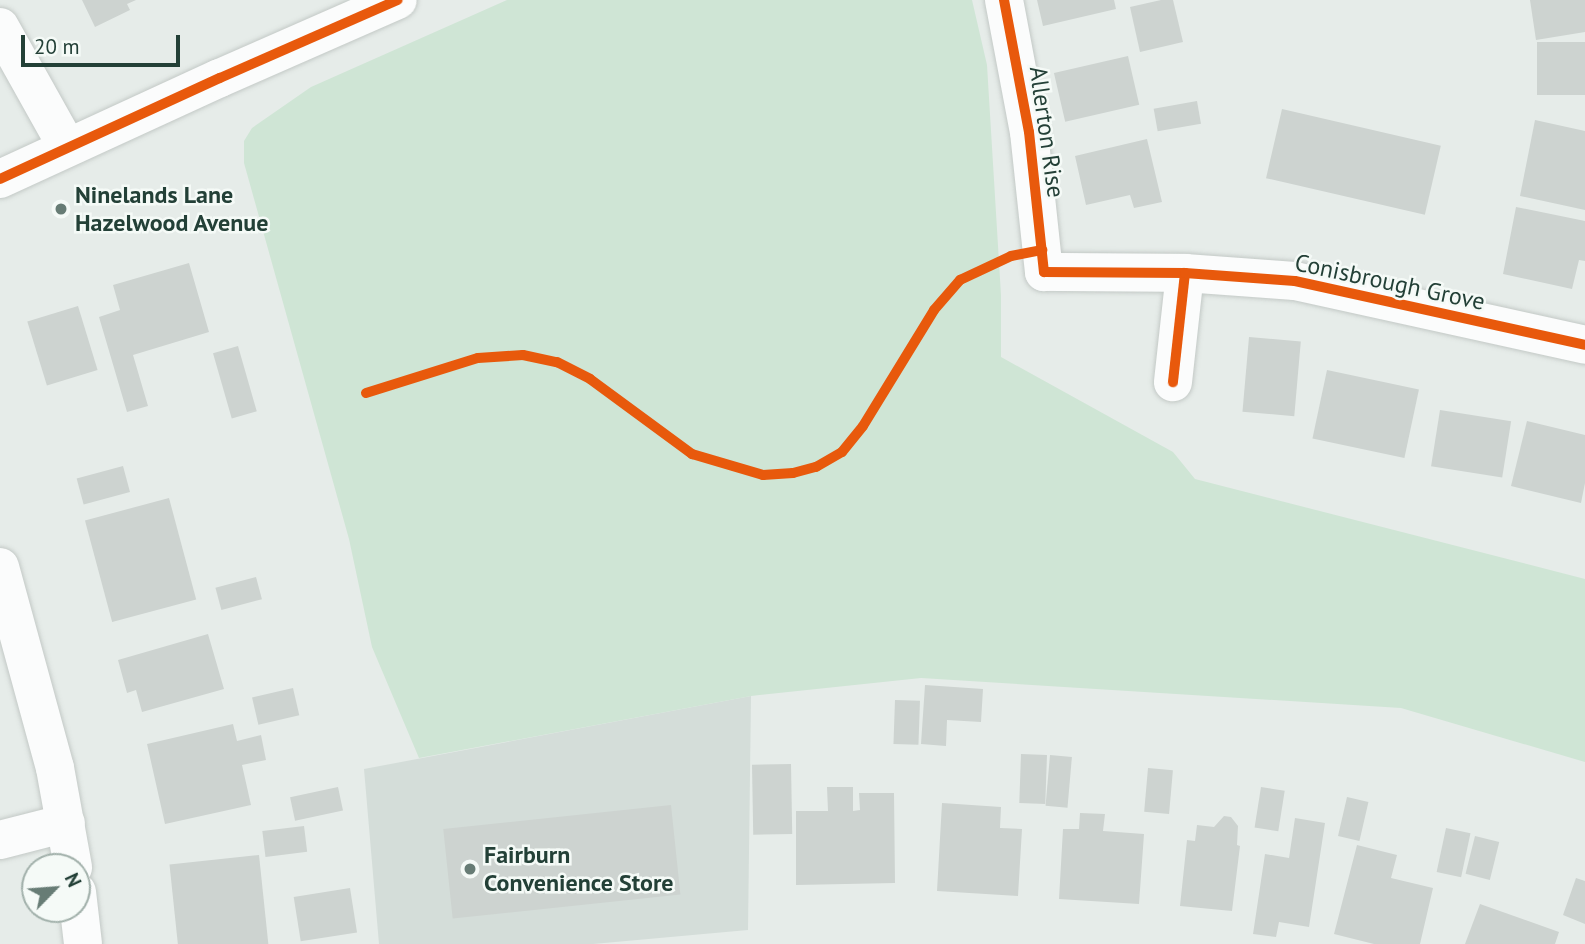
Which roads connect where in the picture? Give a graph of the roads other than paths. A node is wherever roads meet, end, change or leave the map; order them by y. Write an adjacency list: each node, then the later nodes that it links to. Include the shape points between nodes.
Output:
1 (398, 0): 4 (street)
2 (1004, 0): 6 (street, Allerton Rise, via 1029,132)
3 (0, 27): 4 (street)
4 (66, 147): 5 (street)
5 (0, 179)
6 (1044, 272): 7 (street, Conisbrough Grove)
7 (1185, 273): 8 (street, Conisbrough Grove, via 1296,281); 9 (street)
8 (1585, 345)
9 (1173, 382)
10 (0, 567): 11 (street)
11 (66, 823): 12 (street); 13 (street)
12 (0, 840)
13 (71, 853)
14 (81, 923): 15 (street)
15 (83, 944)

